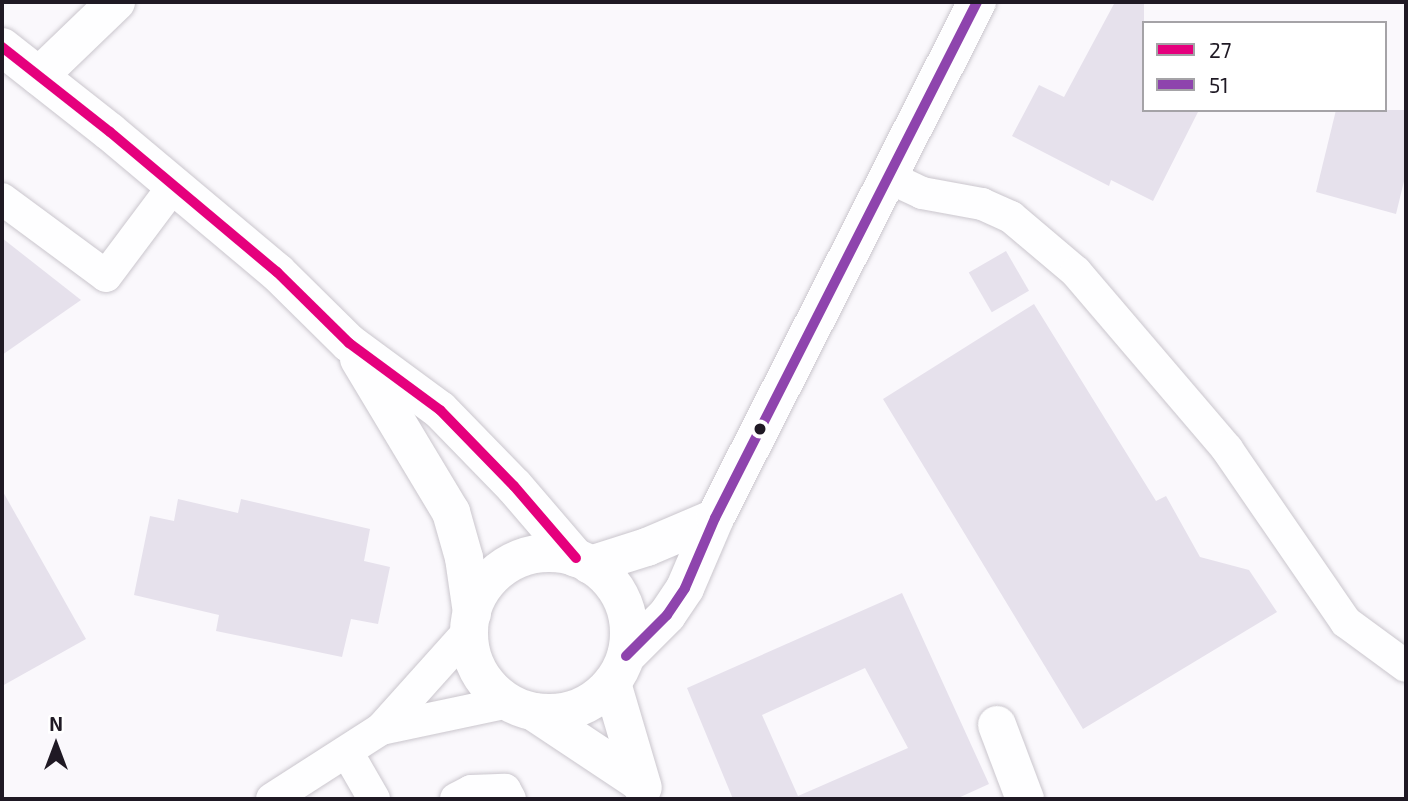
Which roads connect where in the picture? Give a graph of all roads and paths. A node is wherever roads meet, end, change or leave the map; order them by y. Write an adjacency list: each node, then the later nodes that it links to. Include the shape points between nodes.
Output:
1 (116, 2): 4 (street)
2 (977, 2): 5 (street)
3 (2, 47): 4 (street)
4 (38, 76): 6 (street)
5 (886, 176): 9 (street); 12 (lane, via 922,193 982,204 1011,218 1076,272 1227,449 1346,622)
6 (174, 185): 7 (lane, via 106,276); 8 (street, via 277,272)
7 (2, 199)
8 (349, 343): 10 (street, via 440,410); 11 (street, via 451,512 464,558)
9 (715, 518): 10 (street, via 647,547); 13 (street, via 685,588)
10 (583, 561): 11 (street, via 550,553 524,557 500,569 482,589); 13 (street, via 607,577 627,614 630,635)
11 (470, 622): 14 (street, via 471,652 479,673 492,690); 16 (lane)
12 (1406, 666)
13 (619, 670): 14 (street, via 596,699 577,708 556,713); 18 (street)
14 (521, 707): 16 (lane); 18 (street)
15 (997, 725): 23 (street)
16 (381, 729): 17 (lane)
17 (347, 752): 19 (lane); 20 (lane)
18 (644, 790)
19 (272, 799)
20 (374, 799)
21 (456, 799): 22 (lane, via 471,791 505,790)
22 (510, 799)
23 (1025, 799)

